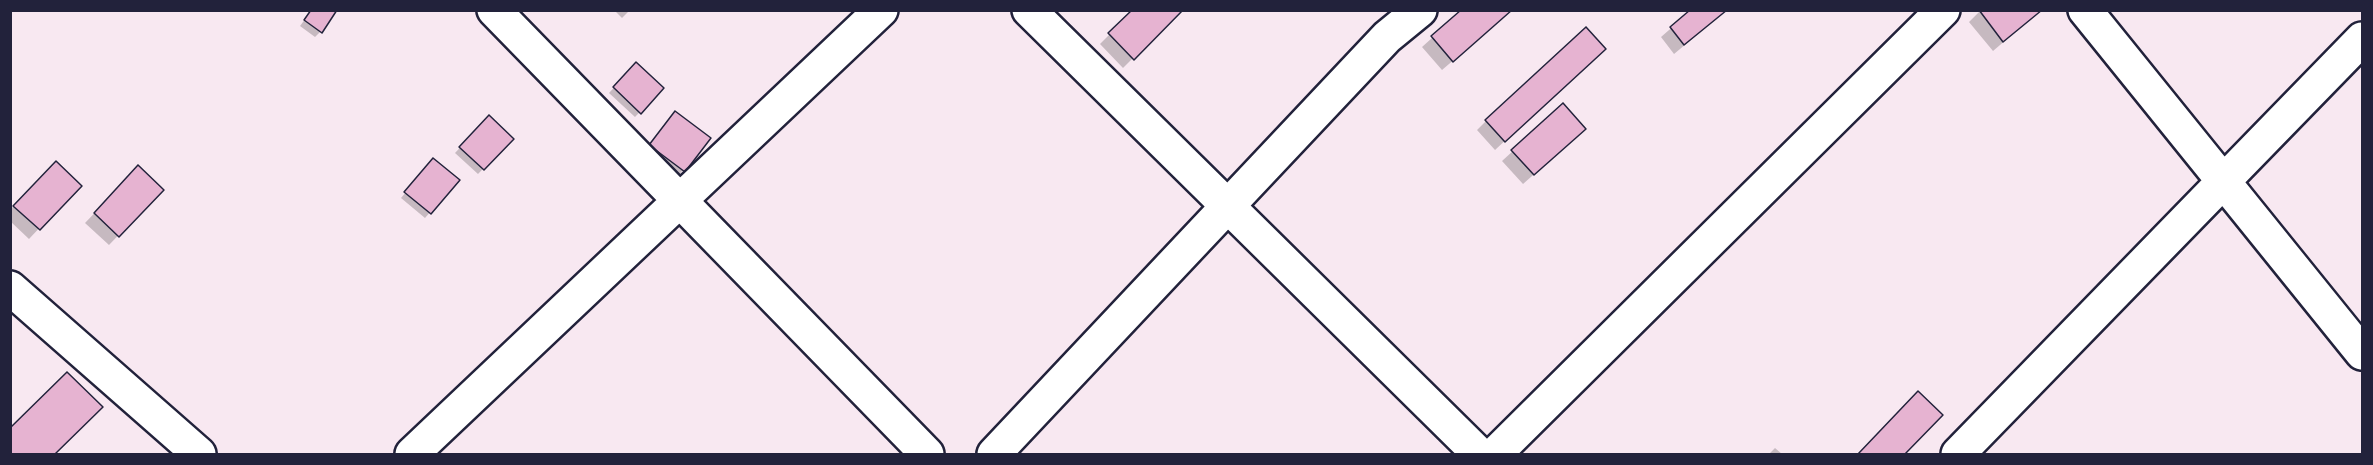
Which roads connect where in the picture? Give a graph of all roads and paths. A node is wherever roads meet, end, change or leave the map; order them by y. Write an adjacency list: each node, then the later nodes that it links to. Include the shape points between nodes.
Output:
1 (494, 10): 9 (street)
2 (881, 10): 9 (street)
3 (1029, 10): 10 (street)
4 (1420, 10): 10 (street, via 1387,37)
5 (1943, 10): 18 (street)
6 (2085, 10): 8 (street)
7 (2362, 39): 8 (street)
8 (2223, 182): 12 (street); 19 (street)
9 (680, 201): 14 (street); 15 (street)
10 (1228, 206): 16 (street); 17 (street)
11 (10, 288): 13 (street)
12 (2362, 353)
13 (199, 454)
14 (412, 454)
15 (927, 454)
16 (994, 454)
17 (1479, 454)
18 (1495, 454)
19 (1958, 454)

